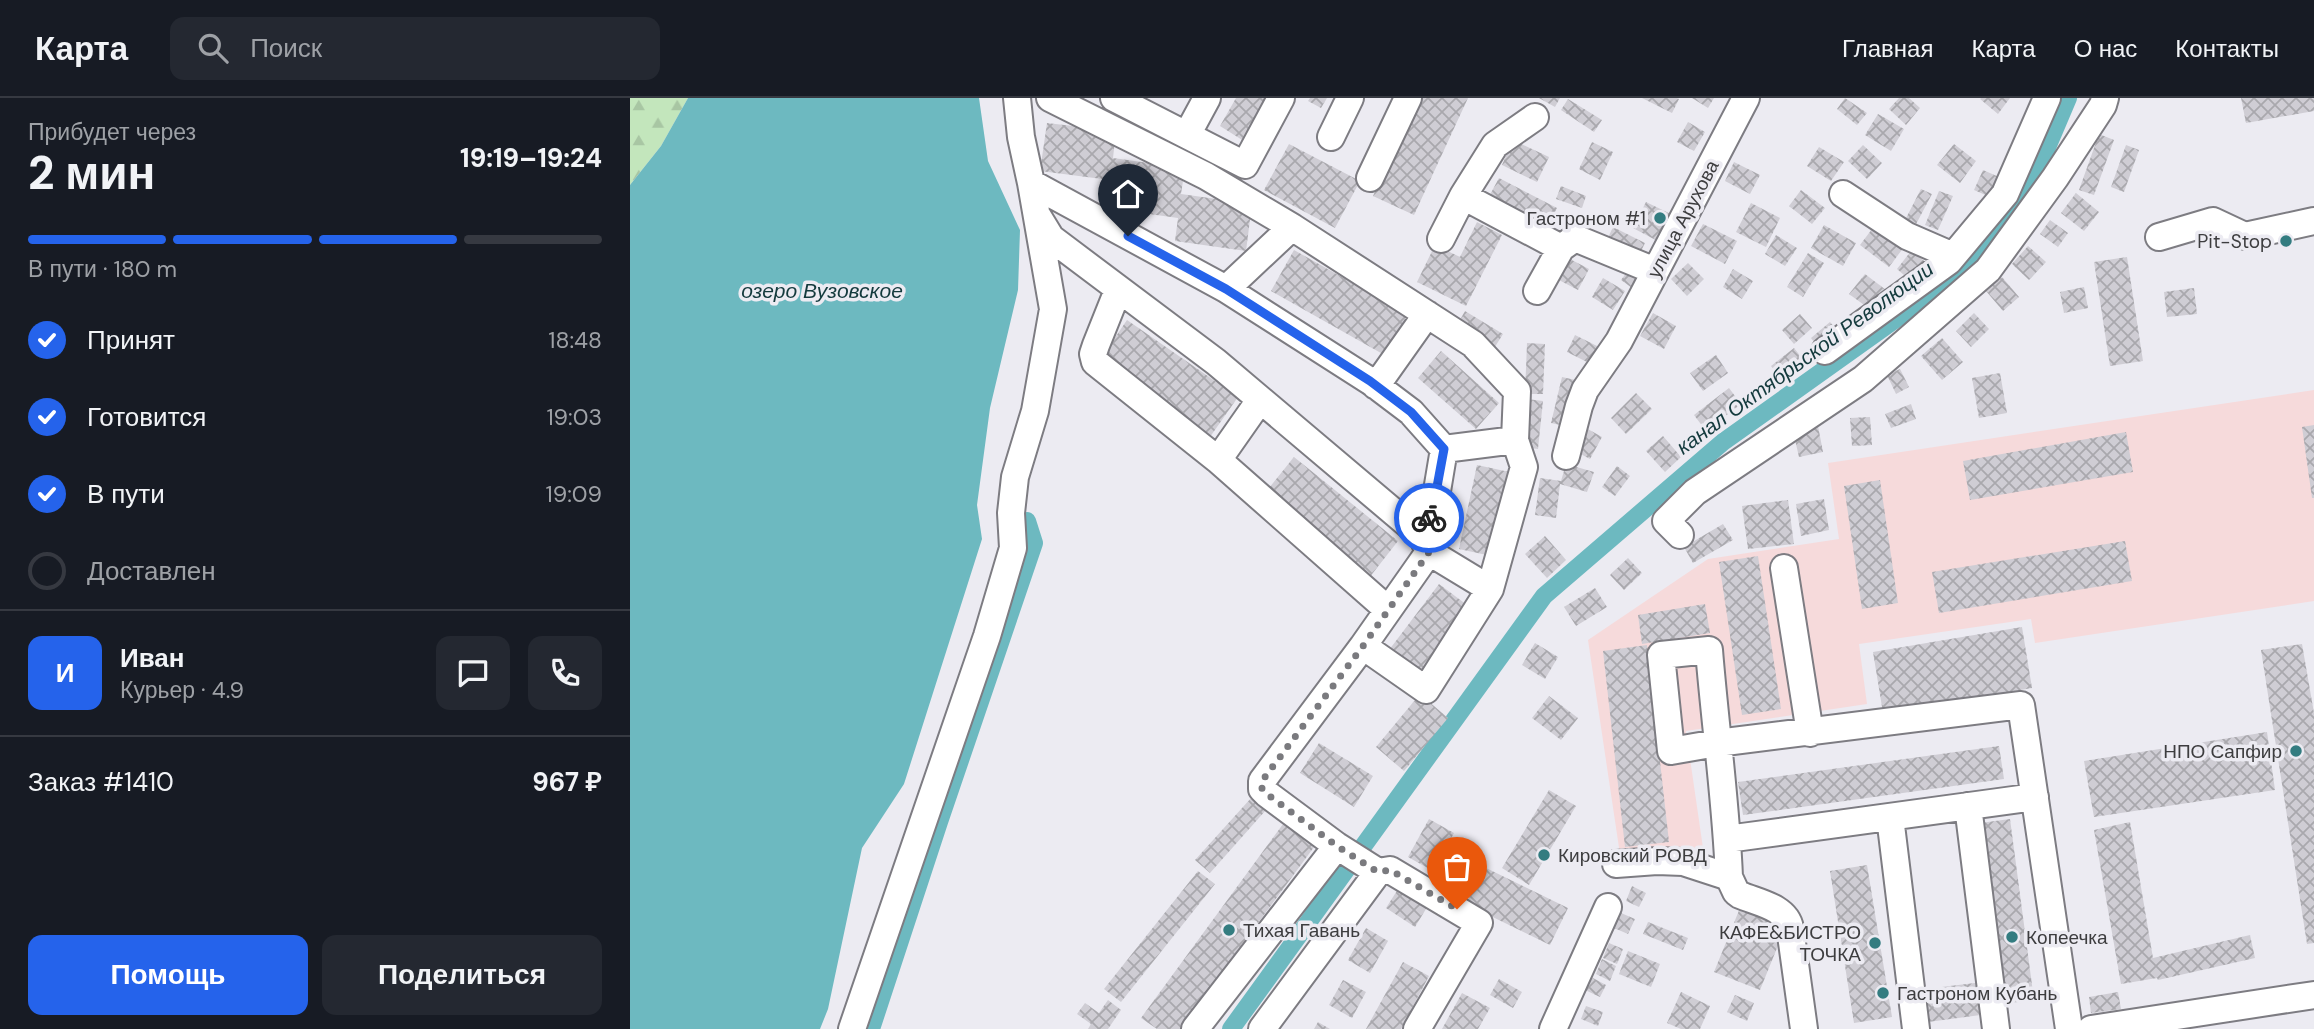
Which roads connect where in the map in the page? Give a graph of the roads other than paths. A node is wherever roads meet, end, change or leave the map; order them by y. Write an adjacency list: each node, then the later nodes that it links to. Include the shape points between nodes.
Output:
1 (1017, 98): 15 (street)
2 (1050, 98): 20 (street, via 1206,176)
3 (1114, 98): 12 (street)
4 (1207, 98): 12 (street)
5 (1281, 98): 12 (street, via 1245,165)
6 (1350, 98): 13 (street)
7 (1408, 98): 14 (street)
8 (1746, 98): 25 (street, улица Арухова)
9 (2047, 98): 24 (street, via 2005,194)
10 (2105, 98): 37 (street, via 1987,270 1863,379 1695,492 1667,521)
11 (1535, 117): 17 (street, via 1495,145)
12 (1187, 135)
13 (1331, 136)
14 (1370, 178)
15 (1031, 183): 18 (street); 26 (street)
16 (1843, 194): 24 (street, via 1907,236)
17 (1463, 196): 22 (street); 23 (street)
18 (1037, 215): 27 (street, via 1051,238); 54 (street, via 1053,309 1035,411 1015,477 1013,548)
19 (2314, 221): 21 (street, via 2245,236 2213,221)
20 (1292, 227): 26 (street); 29 (street)
21 (2160, 237)
22 (1441, 239)
23 (1561, 248): 25 (street, via 1575,238); 28 (street)
24 (1953, 256): 30 (street)
25 (1655, 271): 35 (street, улица Арухова, via 1619,341 1586,390)
26 (1226, 289): 31 (street)
27 (1118, 290): 32 (street); 36 (street, via 1093,354 1095,362)
28 (1537, 291)
29 (1427, 314): 31 (street); 33 (street, via 1473,344 1517,391)
30 (1825, 351)
31 (1376, 386): 34 (street, via 1411,412)
32 (1260, 400): 36 (street); 38 (street)
33 (1515, 440): 34 (street); 40 (street, via 1524,467)
34 (1444, 449): 38 (street)
35 (1566, 456)
36 (1218, 460): 41 (street)
37 (1680, 535)
38 (1426, 544): 40 (street); 41 (street)
39 (1784, 568): 43 (street)
40 (1490, 589): 42 (street, via 1426,690)
41 (1387, 609): 42 (street)
42 (1363, 646): 48 (street, via 1262,781 1267,794)
43 (1810, 733): 44 (street, via 2021,705); 47 (street, via 1717,743)
44 (2035, 797): 45 (street); 62 (street)
45 (1968, 806): 46 (street); 61 (street)
46 (1890, 817): 47 (street); 60 (street)
47 (1727, 839): 51 (street)
48 (1337, 846): 50 (street); 55 (street)
49 (1616, 864): 51 (street, via 1683,862)
50 (1378, 872): 56 (street); 57 (street, via 1390,870 1479,923)
51 (1729, 877): 59 (street, via 1736,892 1789,919)
52 (1608, 907): 58 (street)
53 (2314, 995): 63 (street)
54 (852, 1029)
55 (1195, 1029)
56 (1262, 1029)
57 (1417, 1029)
58 (1553, 1029)
59 (1804, 1029)
60 (1916, 1029)
61 (1996, 1029)
62 (2069, 1029)
63 (2091, 1029)

